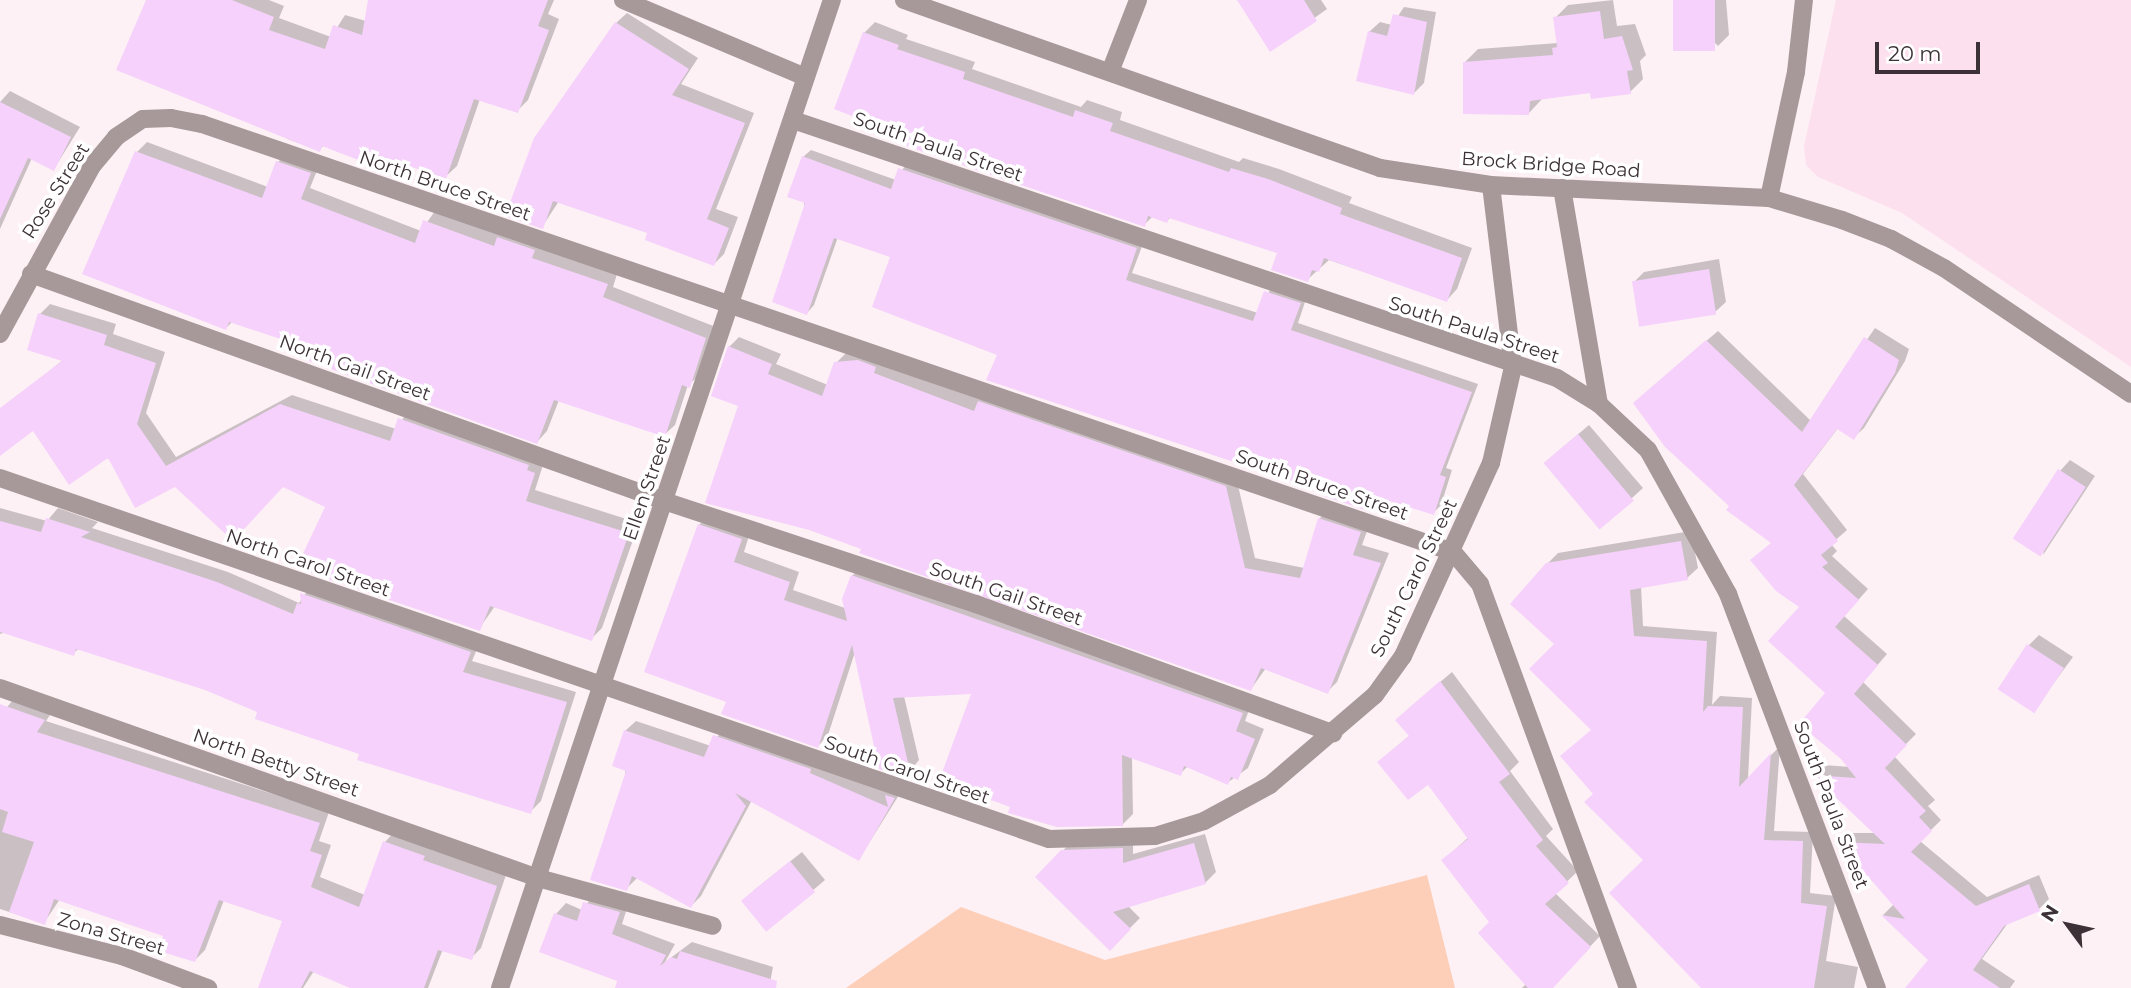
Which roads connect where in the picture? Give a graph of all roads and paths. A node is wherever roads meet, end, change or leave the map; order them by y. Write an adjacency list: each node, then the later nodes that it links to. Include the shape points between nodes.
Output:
1 (623, 0): 7 (street)
2 (832, 0): 7 (street, Ellen Street)
3 (904, 0): 6 (street, Brock Bridge Road)
4 (1138, 0): 6 (street)
5 (1804, 0): 12 (street, via 1796,72)
6 (1110, 72): 10 (street, Brock Bridge Road, via 1380,168)
7 (805, 77): 9 (street, Ellen Street)
8 (143, 119): 13 (street, Rose Street, via 116,137 92,166); 14 (street, North Bruce Street, via 202,124)
9 (793, 120): 14 (street, Ellen Street); 16 (street, South Paula Street)
10 (1491, 185): 11 (street, Brock Bridge Road); 16 (street, South Carol Street)
11 (1562, 188): 12 (street, Brock Bridge Road); 18 (street)
12 (1769, 198): 17 (street, Brock Bridge Road, via 1891,239 1944,268)
13 (31, 274): 15 (street, Rose Street); 20 (street, North Gail Street)
14 (731, 306): 20 (street, Ellen Street); 21 (street, South Bruce Street)
15 (0, 334)
16 (1513, 367): 18 (street, South Paula Street, via 1557,378); 21 (street, South Carol Street, via 1491,463)
17 (2131, 394)
18 (1599, 404): 31 (street, South Paula Street, via 1648,450 1728,594)
19 (0, 478): 22 (street, North Carol Street)
20 (664, 501): 22 (street, Ellen Street); 24 (street, South Gail Street, via 976,604)
21 (1452, 552): 24 (street, South Carol Street, via 1404,656 1375,695); 30 (street, South Bruce Street, via 1480,584)
22 (603, 687): 24 (street, South Carol Street, via 1049,839 1155,836 1203,821 1270,785); 25 (street, Ellen Street)
23 (0, 688): 25 (street, North Betty Street)
24 (1333, 733)
25 (538, 878): 27 (street, North Betty Street); 29 (street, Ellen Street)
26 (0, 925): 28 (street, Zona Street, via 122,956)
27 (713, 926)
28 (208, 988)
29 (500, 988)
30 (1628, 988)
31 (1877, 988)

